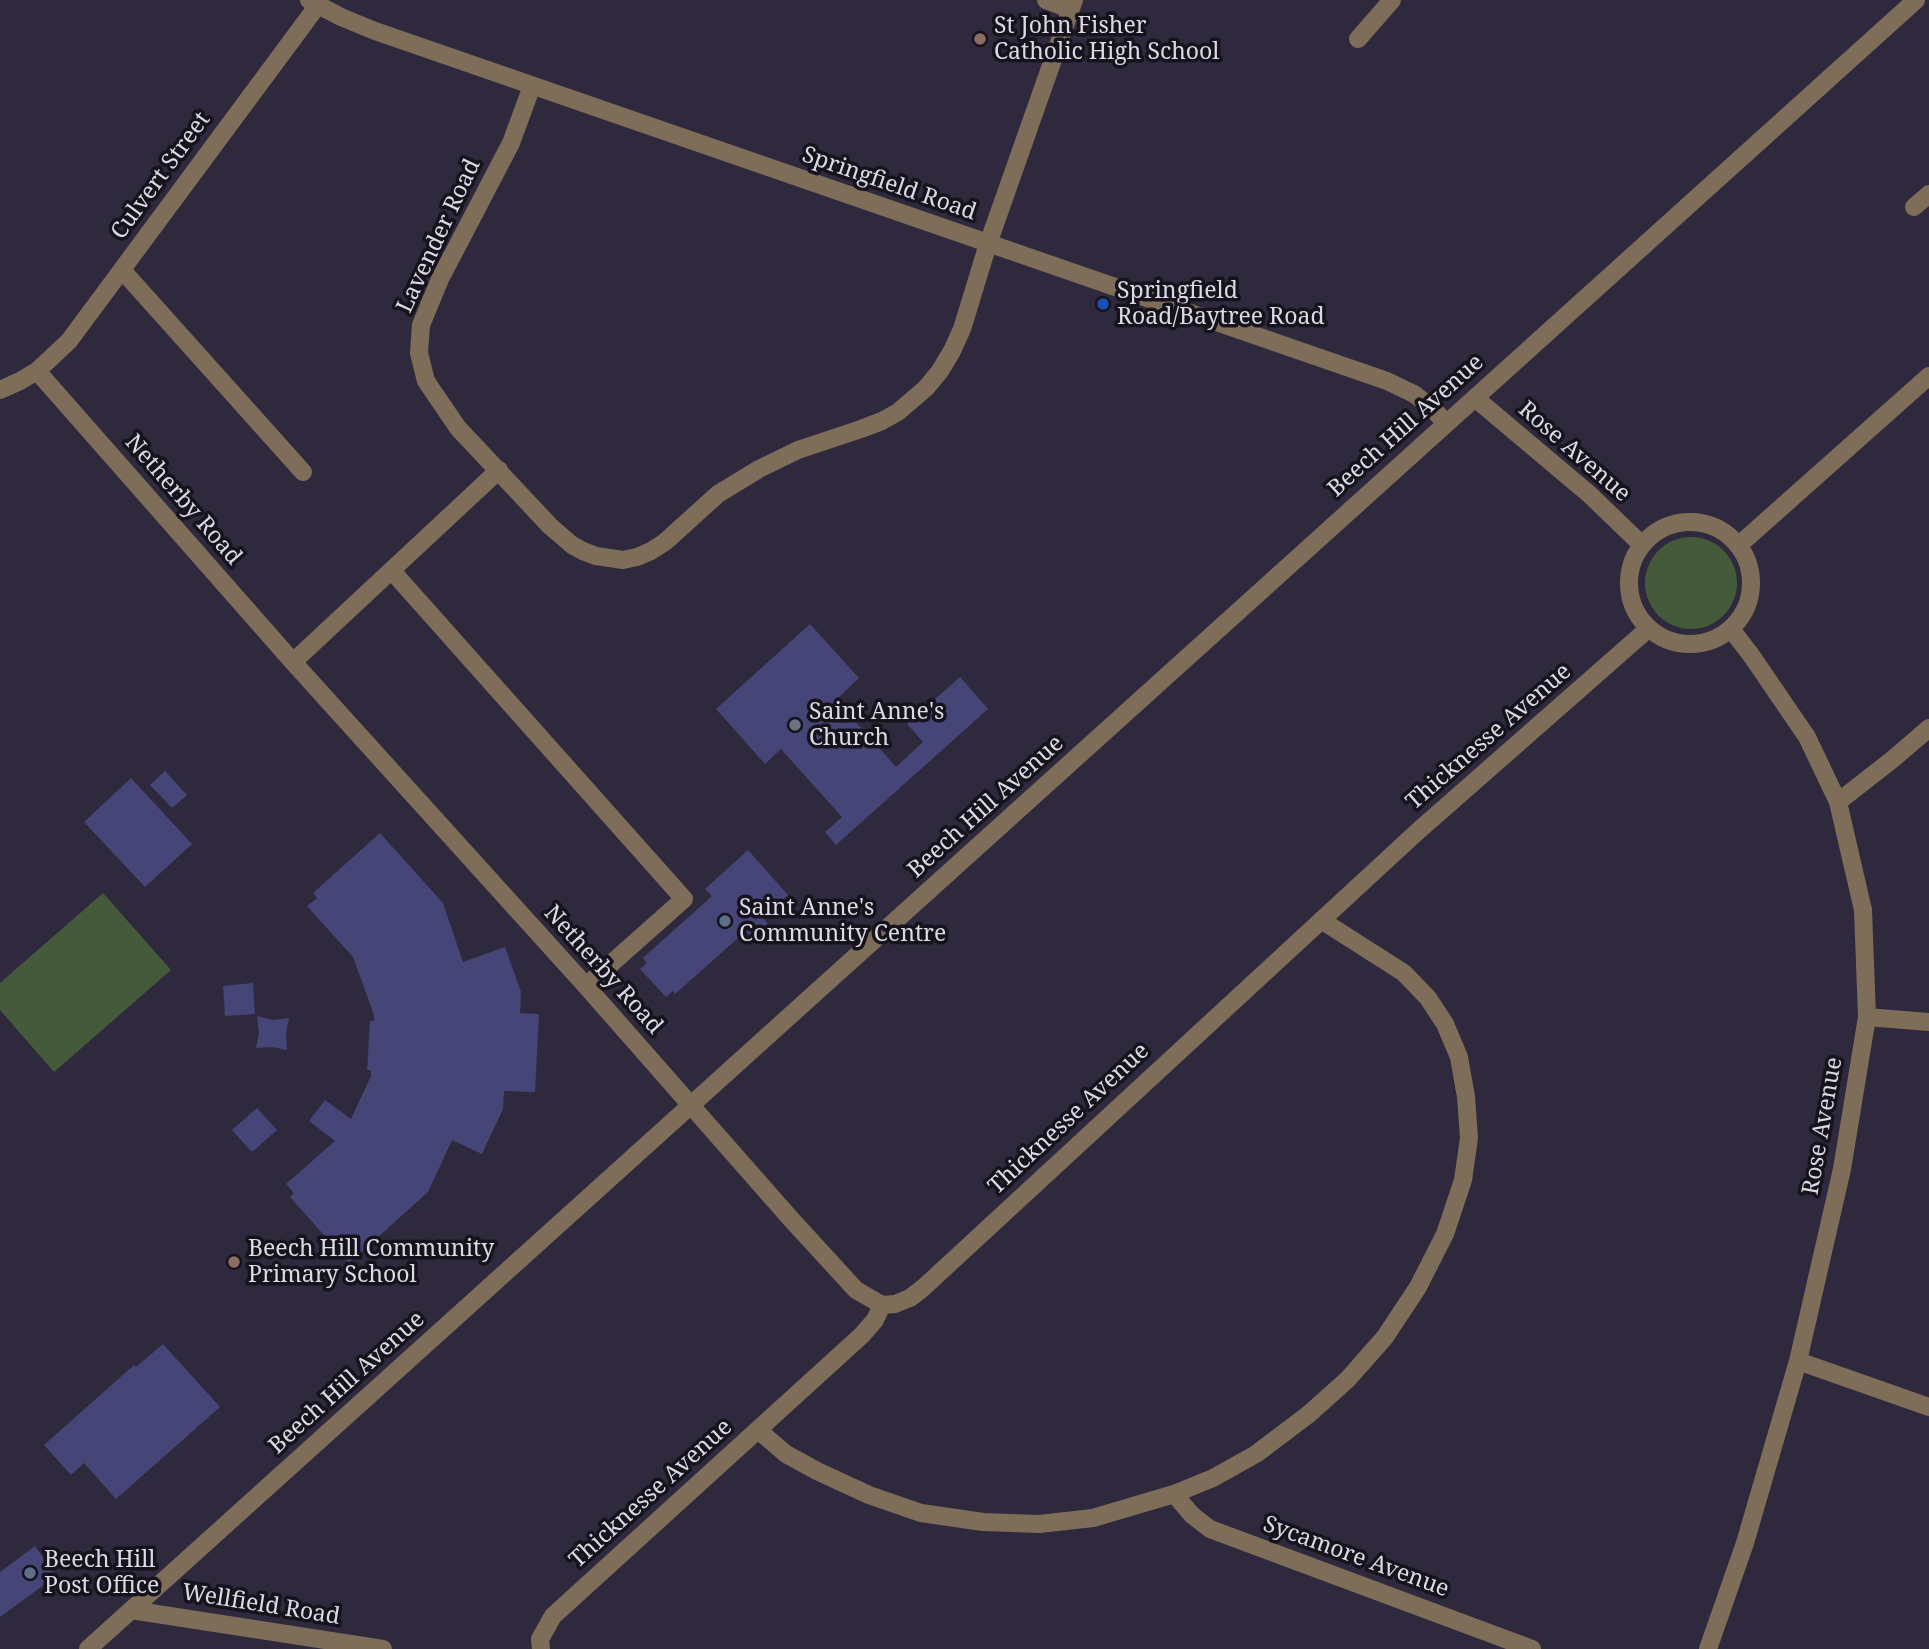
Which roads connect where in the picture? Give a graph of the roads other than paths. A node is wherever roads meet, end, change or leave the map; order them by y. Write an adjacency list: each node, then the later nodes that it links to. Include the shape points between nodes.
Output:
1 (1046, 0): 5 (street)
2 (1392, 0): 6 (street)
3 (1916, 0): 15 (street, Beech Hill Avenue)
4 (313, 3): 7 (street, Springfield Road, via 375,31); 11 (street, Culvert Street)
5 (1072, 5): 10 (street, Lavender Road)
6 (1358, 39)
7 (532, 86): 10 (street, Springfield Road); 17 (street, Lavender Road, via 511,143 421,325 419,353 426,381 458,428)
8 (1929, 194): 9 (street)
9 (1913, 207)
10 (988, 244): 16 (street, Springfield Road, via 1387,381 1414,394); 17 (street, Lavender Road, via 952,351 914,400 882,421 797,450 759,469 718,494 651,551 623,560 583,551 551,526)
11 (122, 270): 12 (street, Culvert Street, via 69,341); 18 (street)
12 (37, 371): 14 (street, Culvert Street); 24 (street, Netherby Road)
13 (1929, 376): 20 (street)
14 (0, 390)
15 (1475, 398): 16 (street, Beech Hill Avenue); 19 (street, Rose Avenue)
16 (1446, 423): 31 (street, Beech Hill Avenue)
17 (499, 470): 21 (street)
18 (303, 472)
19 (1642, 545): 20 (street, via 1667,527 1686,522 1704,523); 22 (street, via 1629,589)
20 (1739, 545): 23 (street, via 1751,577 1750,596)
21 (391, 571): 24 (street); 28 (street, via 684,899)
22 (1648, 629): 23 (street, via 1678,643 1697,644); 27 (street, Thicknesse Avenue)
23 (1731, 629): 26 (street, Rose Avenue, via 1807,737)
24 (293, 662): 28 (street, Netherby Road)
25 (1929, 728): 26 (street)
26 (1838, 802): 29 (street, Rose Avenue, via 1863,910)
27 (1321, 920): 32 (street, Thicknesse Avenue, via 910,1298); 36 (street, via 1404,973 1445,1024 1459,1057 1466,1097 1469,1138 1462,1180 1445,1234 1418,1287 1385,1338 1348,1380 1256,1454)
28 (586, 986): 31 (street, Netherby Road)
29 (1867, 1017): 30 (street); 33 (street, Rose Avenue, via 1842,1169)
30 (1929, 1022)
31 (692, 1106): 32 (street, Netherby Road, via 856,1290); 37 (street, Beech Hill Avenue)
32 (882, 1305): 35 (street, Thicknesse Avenue, via 862,1335)
33 (1798, 1361): 34 (street); 42 (street, Rose Avenue)
34 (1929, 1407)
35 (758, 1430): 36 (street, via 786,1454 817,1471 920,1513 1040,1524 1093,1518); 40 (street, Thicknesse Avenue, via 553,1616 540,1639)
36 (1174, 1494): 41 (street, Sycamore Avenue, via 1210,1529)
37 (131, 1610): 38 (street, Beech Hill Avenue); 39 (street, Wellfield Road)
38 (88, 1649)
39 (383, 1649)
40 (541, 1649)
41 (1532, 1649)
42 (1708, 1649)

